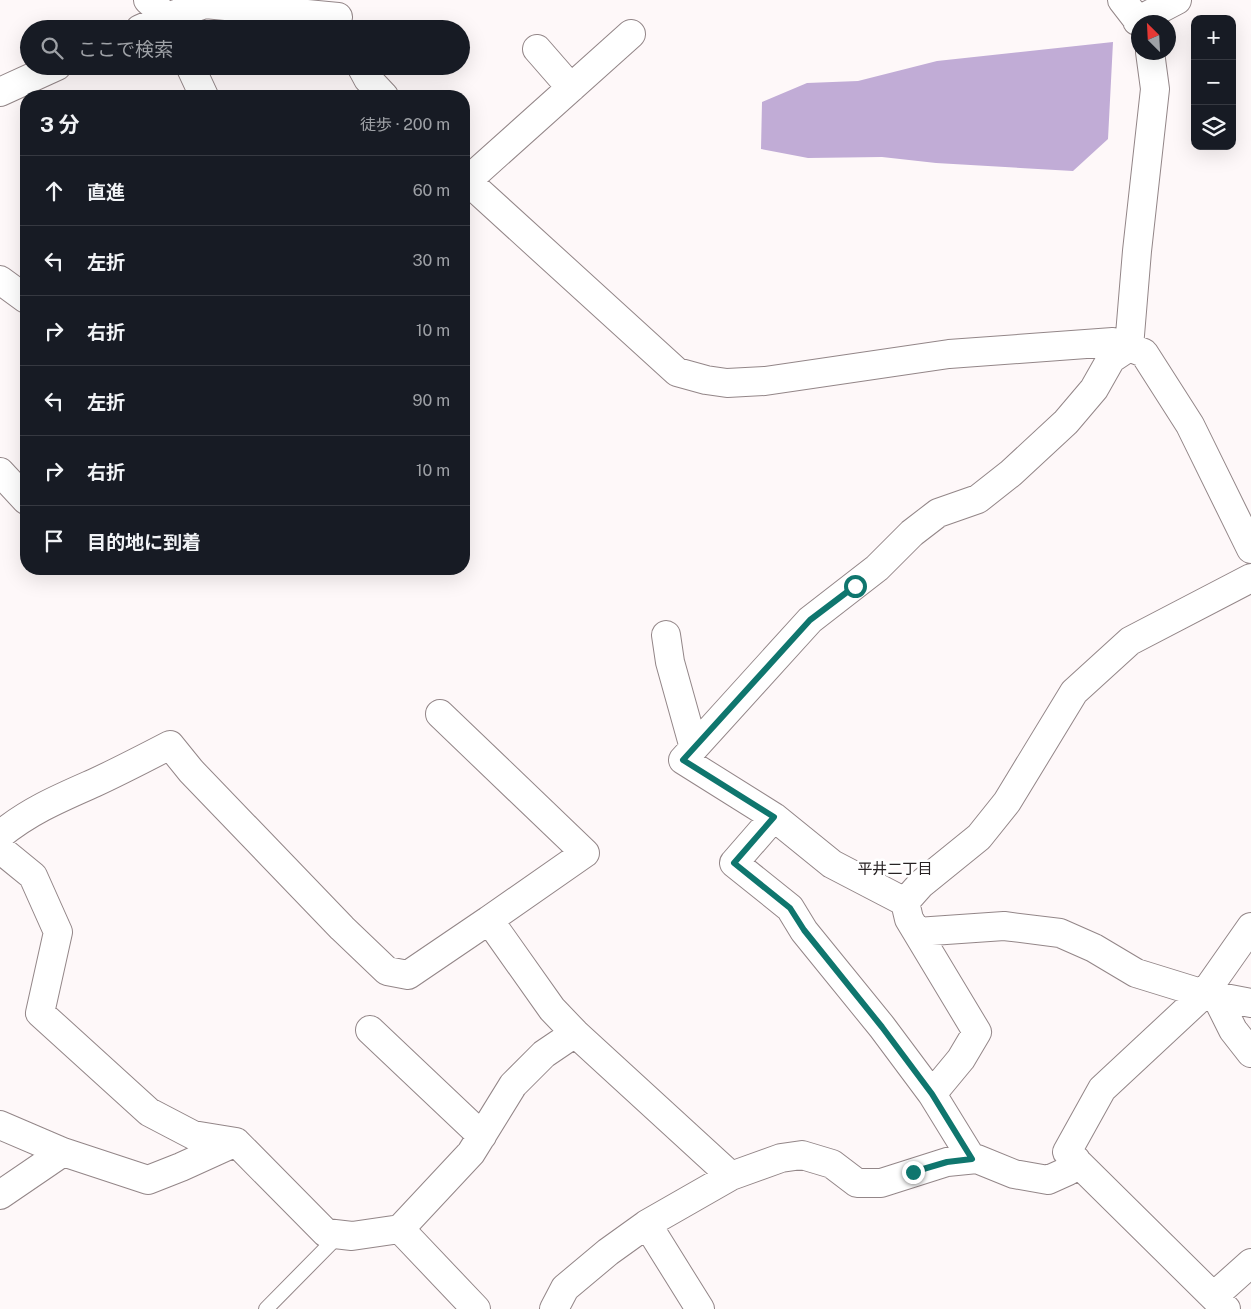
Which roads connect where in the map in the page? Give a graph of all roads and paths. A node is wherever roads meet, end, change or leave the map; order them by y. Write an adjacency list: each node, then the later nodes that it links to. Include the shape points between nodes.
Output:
1 (1177, 0): 2 (street)
2 (1133, 14)
3 (162, 15): 4 (street, via 205,4)
4 (339, 15)
5 (631, 34): 11 (street)
6 (537, 49): 11 (street)
7 (1151, 60): 19 (street, via 1155,88)
8 (37, 75): 14 (street)
9 (194, 75): 12 (street)
10 (366, 75): 13 (street)
11 (571, 88): 15 (street)
12 (201, 90)
13 (378, 90)
14 (0, 92)
15 (470, 176)
16 (470, 185): 19 (street, via 677,372 706,380 726,383 765,381 949,354 1113,342)
17 (0, 280): 18 (street)
18 (20, 294)
19 (1129, 347): 22 (street, via 1144,353 1190,425); 26 (street, via 1111,359 1094,389 1066,422 1011,473 978,499 938,513 912,532 877,568 810,620)
20 (0, 472): 21 (street)
21 (20, 494)
22 (1251, 549)
23 (1251, 578): 29 (street, via 1130,641 1074,692 1007,802 979,837 921,884)
24 (666, 635): 26 (street, via 670,662)
25 (440, 714): 30 (street, via 585,854)
26 (694, 748): 27 (street, via 683,760)
27 (774, 817): 29 (street, via 832,864); 38 (street, via 734,863 790,908)
28 (1, 849): 30 (street, via 22,817 170,745 191,771 387,971 408,975); 41 (street, via 33,876 58,932 40,1013 149,1112 193,1135)
29 (905, 902): 32 (street)
30 (489, 920): 36 (street, via 552,1009)
31 (1251, 927): 33 (street)
32 (917, 932): 33 (street, via 1004,926 1060,933 1094,948 1136,973); 38 (street, via 977,1032 962,1059)
33 (1210, 995): 34 (street); 37 (street); 44 (street, via 1102,1089 1067,1152)
34 (1251, 1003)
35 (370, 1030): 40 (street)
36 (575, 1033): 40 (street, via 544,1054 513,1085); 45 (street)
37 (1251, 1053)
38 (932, 1094): 43 (street)
39 (0, 1126): 42 (street)
40 (482, 1136): 48 (street, via 471,1153)
41 (236, 1142): 42 (street, via 148,1180); 49 (street, via 326,1234)
42 (63, 1152): 46 (street)
43 (972, 1159): 44 (street, via 1014,1174 1048,1180 1068,1171); 45 (street, via 947,1162 881,1183 857,1183 832,1164 802,1155 780,1158)
44 (1076, 1160): 51 (street)
45 (731, 1176): 47 (street)
46 (0, 1195)
47 (648, 1224): 54 (street, via 565,1288); 55 (street)
48 (400, 1229): 49 (street); 53 (street)
49 (339, 1235): 52 (lane)
50 (1251, 1263): 51 (street)
51 (1220, 1303)
52 (266, 1309)
53 (476, 1309)
54 (554, 1309)
55 (700, 1309)

